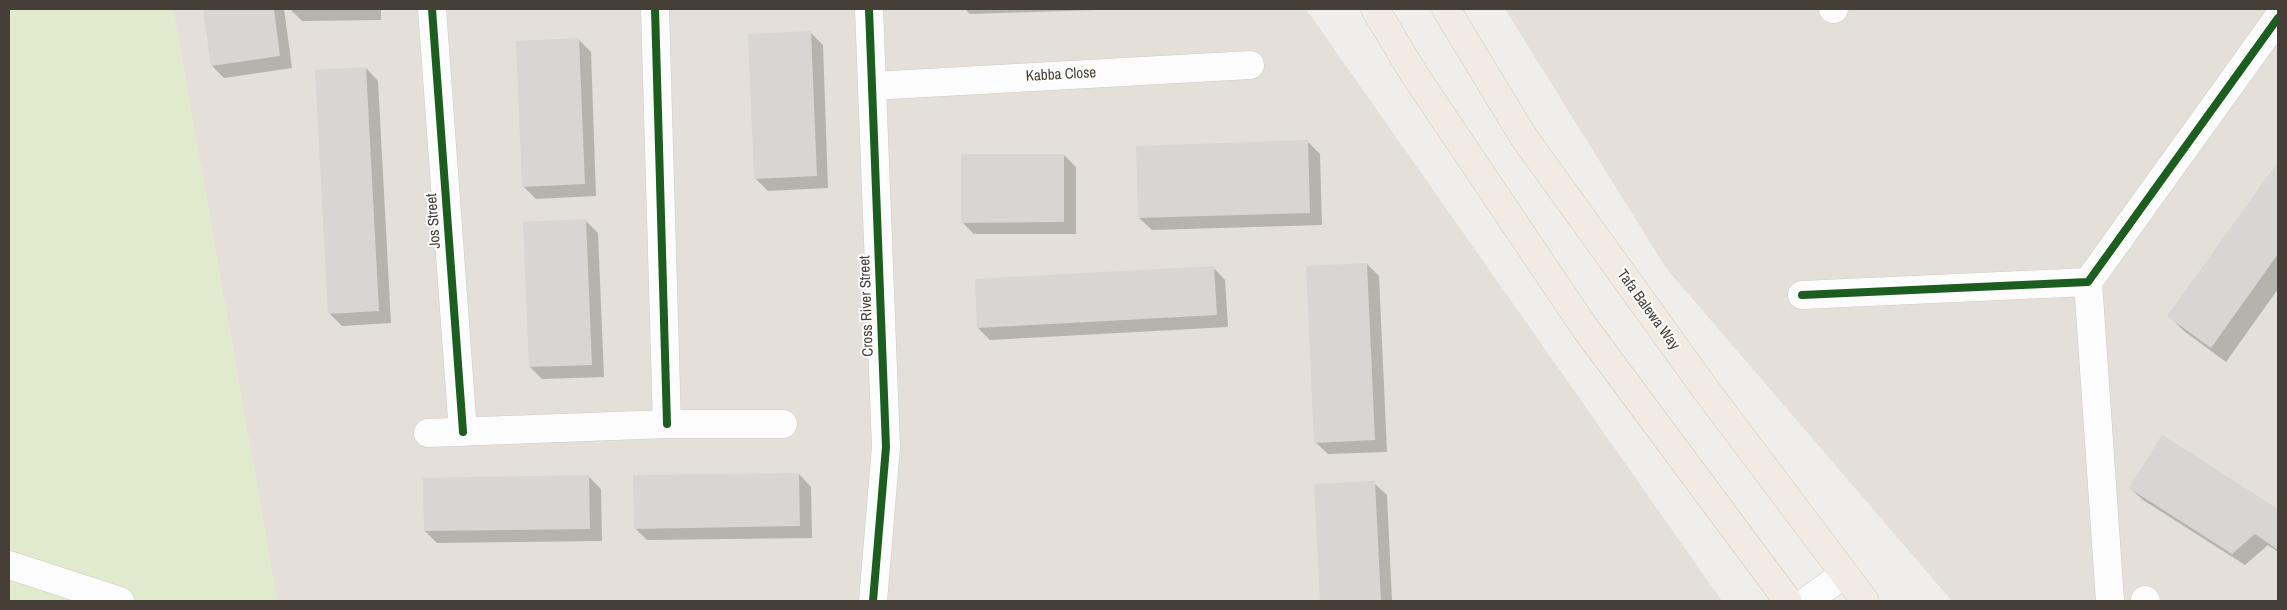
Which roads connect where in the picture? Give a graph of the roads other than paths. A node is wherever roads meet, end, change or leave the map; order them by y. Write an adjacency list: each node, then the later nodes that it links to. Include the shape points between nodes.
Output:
1 (432, 9): 13 (street, Jos Street)
2 (655, 9): 11 (street)
3 (869, 9): 8 (street, Cross River Street)
4 (1375, 9): 19 (main road, via 1414,74 1585,328)
5 (1446, 9): 16 (main road, Tafa Balewa Way, via 1528,144)
6 (2278, 18): 9 (street)
7 (1250, 65): 8 (street, Kabba Close)
8 (872, 86): 18 (street, Cross River Street, via 886,447)
9 (2088, 282): 10 (street); 22 (street)
10 (1802, 295)
11 (667, 424): 12 (street); 13 (street)
12 (783, 424)
13 (463, 432): 14 (street)
14 (428, 433)
15 (9, 565): 17 (street)
16 (1844, 574): 20 (street); 21 (main road, Tafa Balewa Way)
17 (120, 601)
18 (873, 601)
19 (1788, 601)
20 (1807, 601)
21 (1865, 601)
22 (2110, 601)

